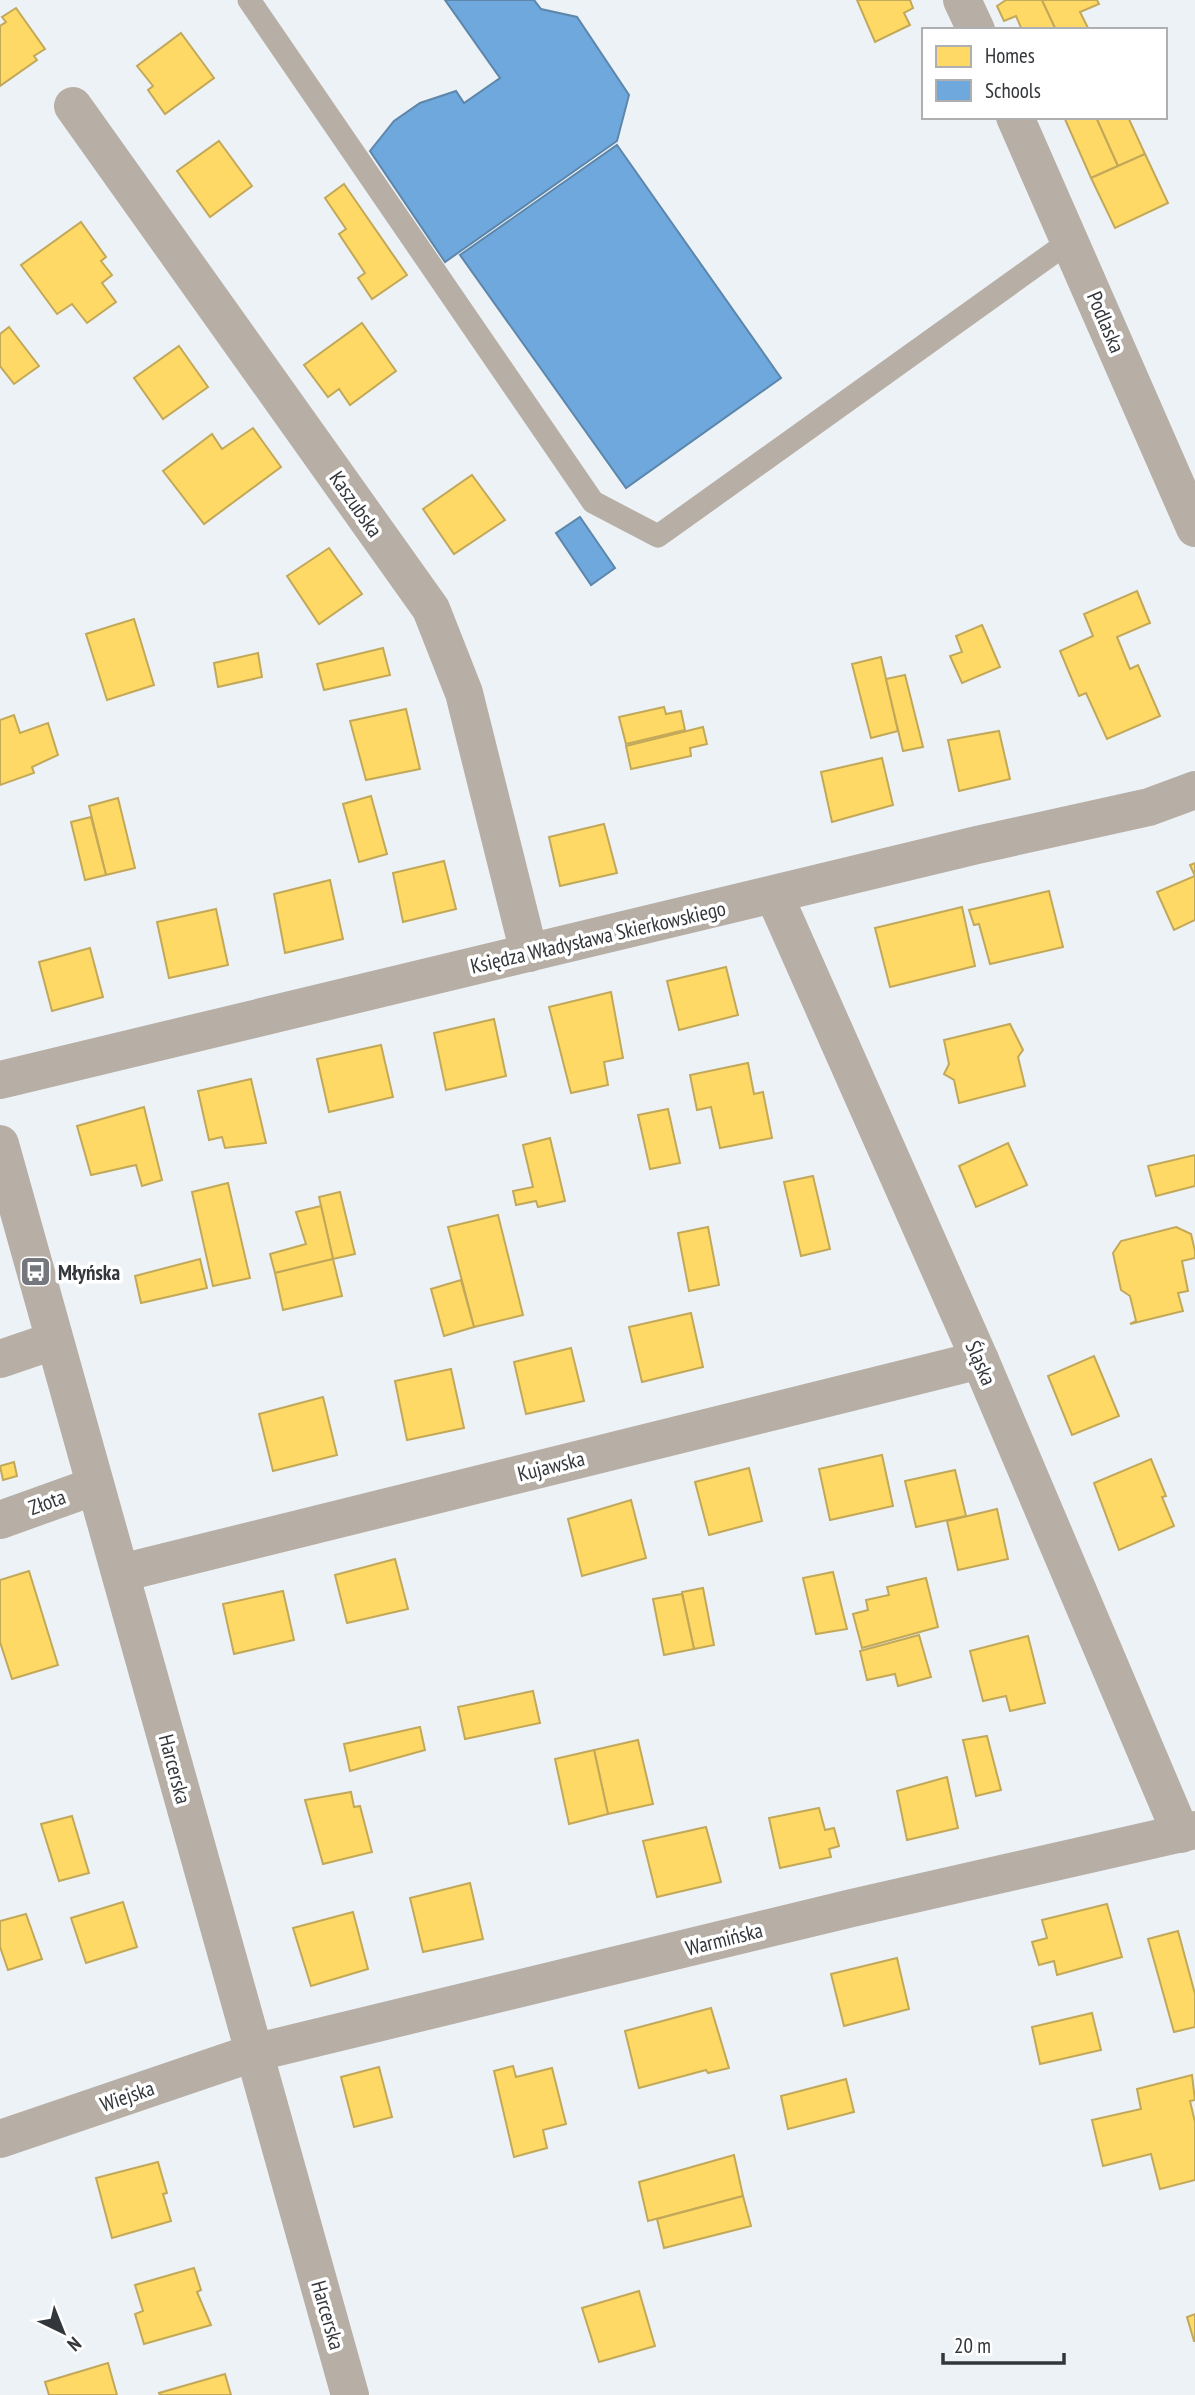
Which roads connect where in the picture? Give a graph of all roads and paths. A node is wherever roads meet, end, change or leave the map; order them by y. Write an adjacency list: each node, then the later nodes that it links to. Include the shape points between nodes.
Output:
1 (249, 0): 6 (lane, via 593,502 658,536)
2 (962, 0): 3 (street)
3 (975, 28)
4 (74, 106): 10 (street, Kaszubska, via 431,609 464,693)
5 (1016, 119): 6 (street, Podlaska)
6 (1070, 241): 7 (street, Podlaska)
7 (1195, 528)
8 (1195, 790): 9 (street, Księdza Władysława Skierkowskiego, via 1149,807)
9 (774, 895): 10 (street, Księdza Władysława Skierkowskiego); 15 (street, Śląska)
10 (529, 953): 11 (street, Księdza Władysława Skierkowskiego)
11 (0, 1080)
12 (0, 1144): 13 (street, Harcerska)
13 (53, 1341): 14 (street); 16 (street, Harcerska)
14 (0, 1359)
15 (980, 1360): 18 (street, Kujawska); 19 (street, Śląska)
16 (94, 1486): 17 (street, Złota); 18 (street, Harcerska)
17 (0, 1520)
18 (121, 1573): 20 (street, Harcerska)
19 (1188, 1832): 20 (street, Warmińska)
20 (253, 2053): 21 (street, Wiejska); 22 (street, Harcerska)
21 (0, 2139)
22 (351, 2395)

